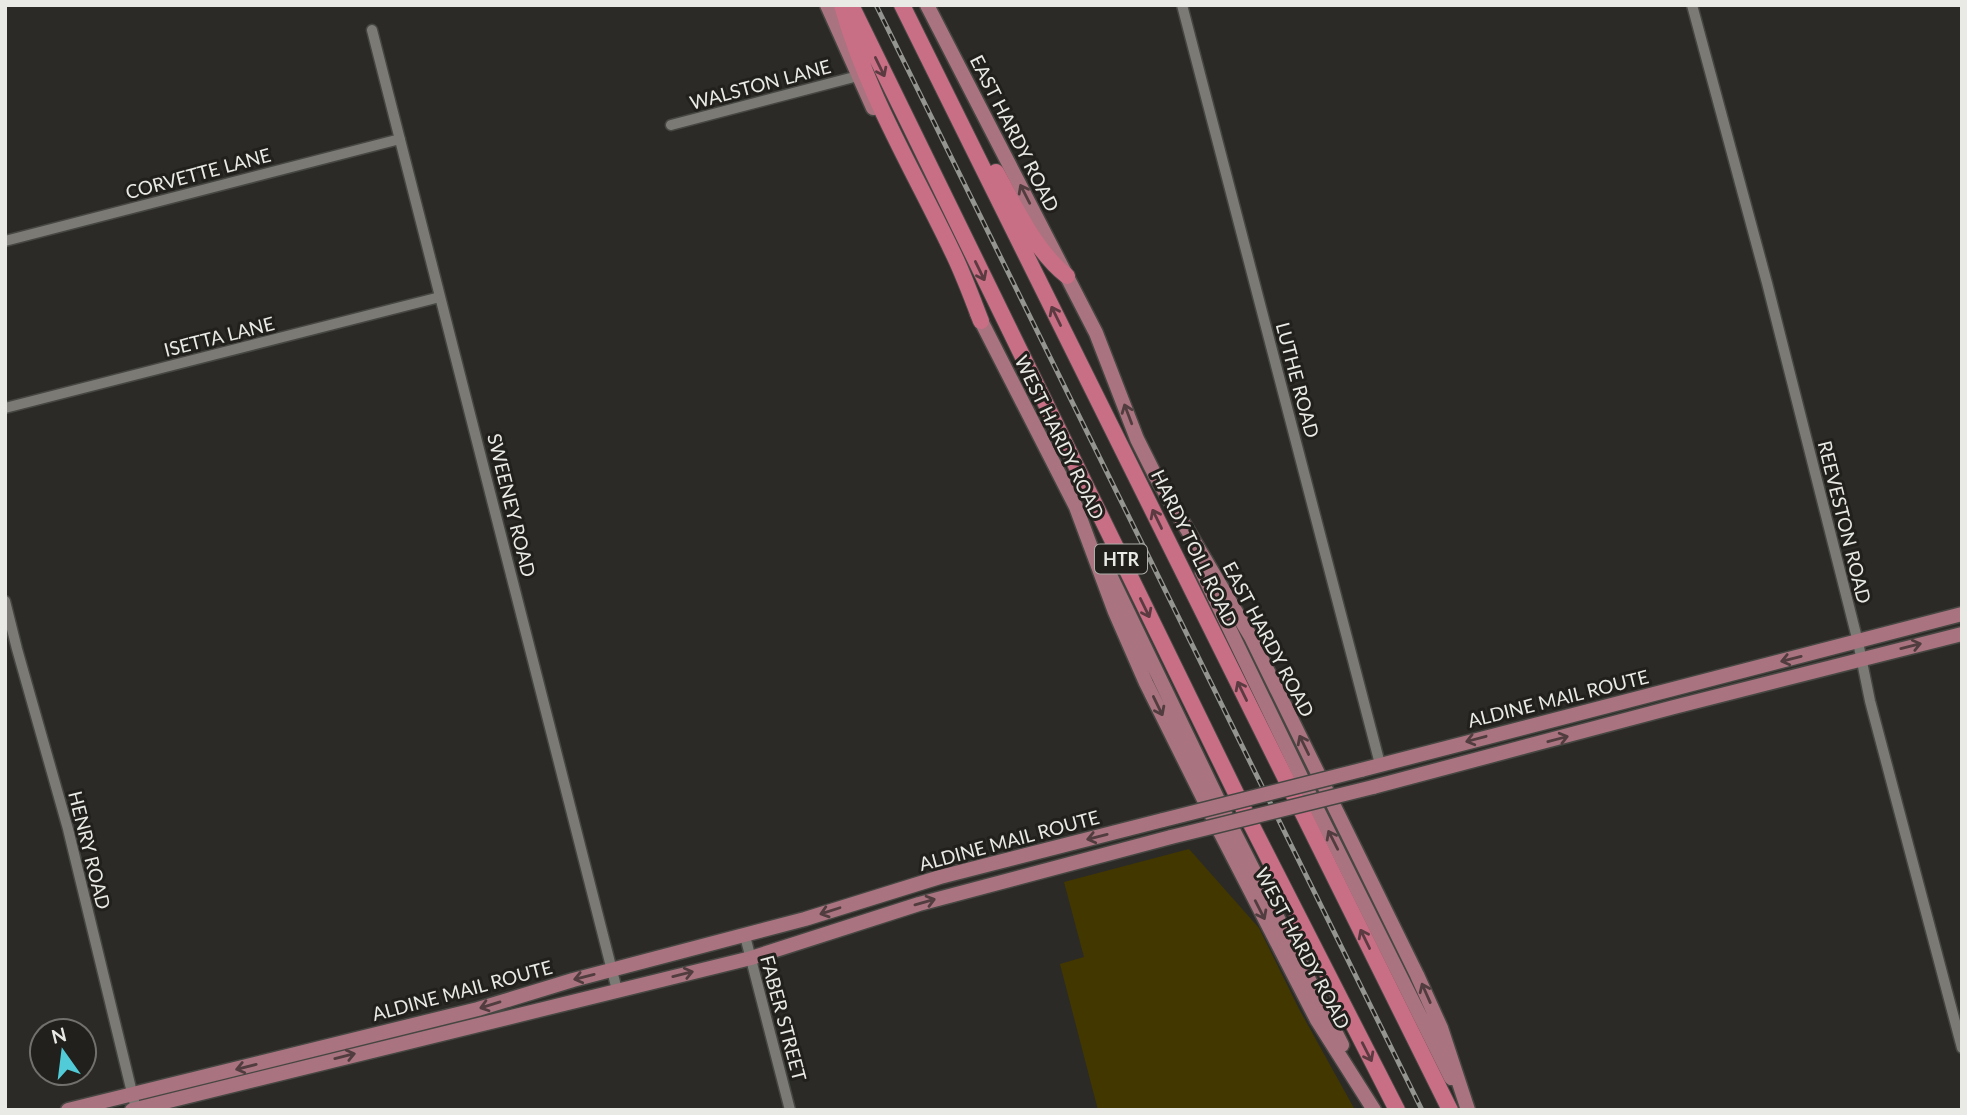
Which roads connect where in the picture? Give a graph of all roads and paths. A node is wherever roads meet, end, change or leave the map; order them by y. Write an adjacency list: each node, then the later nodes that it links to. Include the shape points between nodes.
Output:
1 (827, 5): 10 (main road, WEST HARDY ROAD)
2 (842, 5): 16 (highway, via 891,128 954,253)
3 (851, 5): 51 (highway, HTR, one-way to 51, via 1250,822)
4 (902, 5): 47 (highway, HARDY TOLL ROAD / HTR, one-way to 4)
5 (914, 5): 14 (highway, via 1029,230 1054,266)
6 (927, 5): 14 (main road, EAST HARDY ROAD, one-way to 6)
7 (1182, 5): 29 (street, LUTHE ROAD)
8 (1692, 5): 23 (street, REEVESTON ROAD)
9 (372, 30): 12 (street, SWEENEY ROAD)
10 (858, 76): 11 (street, WALSTON LANE); 16 (main road, WEST HARDY ROAD)
11 (671, 125)
12 (400, 139): 13 (street, CORVETTE LANE); 15 (street, SWEENEY ROAD)
13 (5, 241)
14 (1067, 276): 18 (main road, EAST HARDY ROAD, one-way to 14)
15 (440, 297): 17 (street, ISETTA LANE); 40 (street, SWEENEY ROAD)
16 (981, 321): 19 (main road, WEST HARDY ROAD)
17 (5, 408)
18 (1156, 477): 30 (main road); 47 (main road, EAST HARDY ROAD, one-way to 18, via 1441,1028 1418,975 1251,637)
19 (1076, 507): 32 (main road); 50 (main road, WEST HARDY ROAD, one-way to 50, via 1146,683 1317,1020)
20 (5, 601): 46 (street, HENRY ROAD, via 68,829)
21 (1962, 614): 23 (main road, ALDINE MAIL ROUTE)
22 (1962, 634): 24 (main road, ALDINE MAIL ROUTE, one-way to 22)
23 (1858, 642): 24 (street, REEVESTON ROAD); 25 (main road, ALDINE MAIL ROUTE, one-way to 25)
24 (1861, 659): 26 (main road, ALDINE MAIL ROUTE); 45 (street, REEVESTON ROAD)
25 (1670, 689): 26 (main road); 27 (main road, ALDINE MAIL ROUTE)
26 (1674, 707): 28 (main road, ALDINE MAIL ROUTE, one-way to 26)
27 (1526, 725): 28 (main road); 29 (main road, ALDINE MAIL ROUTE, one-way to 29)
28 (1532, 746): 31 (main road, ALDINE MAIL ROUTE, bridge)
29 (1380, 764): 30 (main road, ALDINE MAIL ROUTE, bridge)
30 (1305, 785): 31 (main road, bridge); 32 (main road, ALDINE MAIL ROUTE, bridge)
31 (1314, 802): 33 (main road, ALDINE MAIL ROUTE, bridge); 47 (main road, one-way to 31)
32 (1221, 806): 33 (main road, bridge); 34 (main road, ALDINE MAIL ROUTE, one-way to 34, bridge)
33 (1230, 823): 35 (main road, ALDINE MAIL ROUTE, bridge); 50 (main road)
34 (1036, 852): 35 (main road); 36 (main road, ALDINE MAIL ROUTE)
35 (1045, 871): 37 (main road, ALDINE MAIL ROUTE, one-way to 35)
36 (874, 897): 37 (main road); 38 (main road, ALDINE MAIL ROUTE, one-way to 38)
37 (881, 916): 39 (main road, ALDINE MAIL ROUTE)
38 (745, 936): 39 (street, FABER STREET); 40 (main road, ALDINE MAIL ROUTE)
39 (751, 958): 42 (main road, ALDINE MAIL ROUTE, one-way to 39); 49 (street, FABER STREET)
40 (610, 971): 41 (main road, ALDINE MAIL ROUTE, one-way to 41); 42 (street, SWEENEY ROAD)
41 (555, 985): 43 (main road); 44 (main road, ALDINE MAIL ROUTE, one-way to 44)
42 (617, 990): 43 (main road, ALDINE MAIL ROUTE)
43 (561, 1003): 44 (main road, ALDINE MAIL ROUTE)
44 (427, 1028): 46 (main road, ALDINE MAIL ROUTE)
45 (1962, 1048)
46 (133, 1104): 48 (main road, ALDINE MAIL ROUTE)
47 (1461, 1108)
48 (68, 1110)
49 (790, 1110)
50 (1374, 1110)
51 (1397, 1110)

